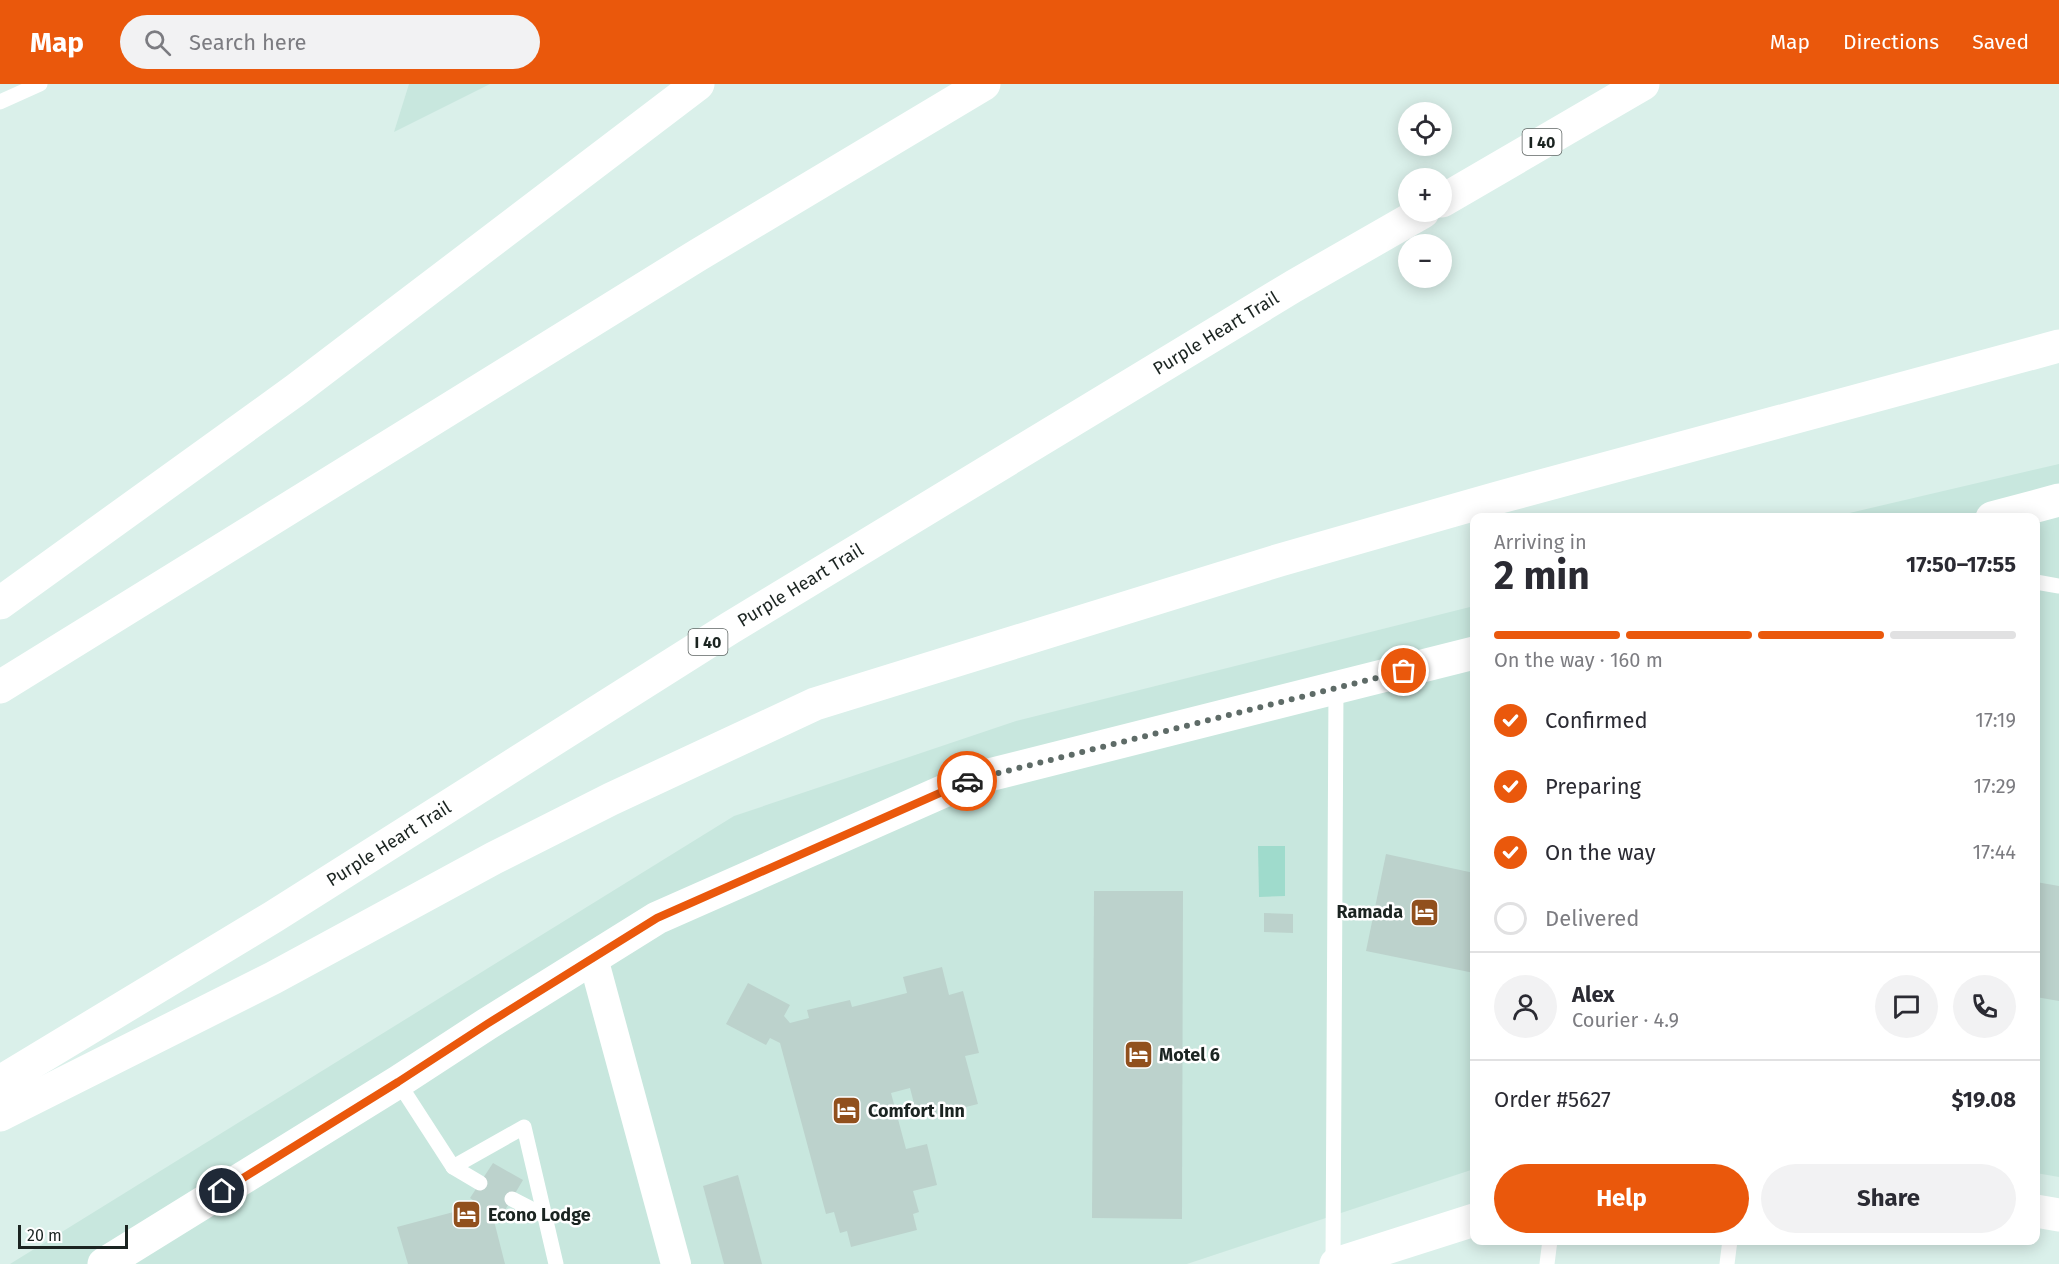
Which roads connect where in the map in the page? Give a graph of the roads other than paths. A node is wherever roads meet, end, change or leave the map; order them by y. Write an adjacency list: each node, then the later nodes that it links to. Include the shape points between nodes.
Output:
1 (40, 84): 5 (lane)
2 (698, 84): 13 (main road, via 297,389)
3 (984, 84): 15 (main road)
4 (1643, 84): 6 (main road, I 40)
5 (0, 102)
6 (1452, 195)
7 (1406, 222): 18 (main road, Purple Heart Trail / I 40, via 729,628 283,910)
8 (2059, 346): 20 (main road, via 1302,553 814,704 515,847 273,978)
9 (2059, 500): 10 (main road)
10 (2011, 513)
11 (2040, 583): 12 (lane)
12 (2059, 586)
13 (0, 603)
14 (1470, 654): 16 (main road)
15 (0, 687)
16 (1336, 688): 17 (main road, via 969,780 657,918); 33 (lane)
17 (593, 958): 19 (main road); 32 (street)
18 (0, 1082)
19 (398, 1082): 21 (lane); 30 (main road)
20 (0, 1115)
21 (453, 1167): 22 (lane); 26 (lane, via 524,1127)
22 (480, 1183)
23 (512, 1199): 26 (lane)
24 (2040, 1211): 25 (main road)
25 (2059, 1215)
26 (545, 1216): 31 (lane)
27 (1470, 1221): 33 (main road)
28 (1549, 1245): 34 (lane)
29 (1729, 1245): 35 (lane)
30 (104, 1264)
31 (556, 1264)
32 (676, 1264)
33 (1335, 1264)
34 (1547, 1264)
35 (1727, 1264)

